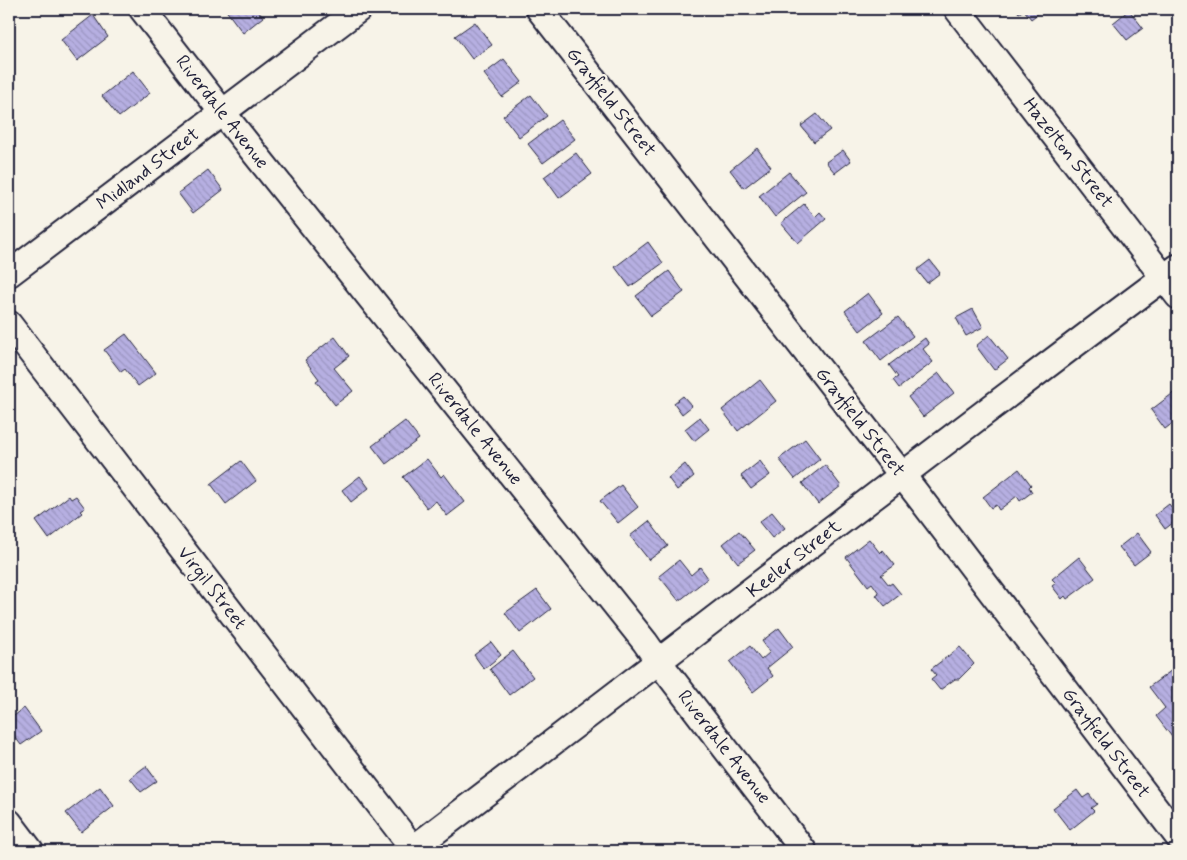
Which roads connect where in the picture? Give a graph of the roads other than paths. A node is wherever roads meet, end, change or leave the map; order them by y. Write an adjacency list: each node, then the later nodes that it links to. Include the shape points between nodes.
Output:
1 (142, 9): 5 (street, Riverdale Avenue)
2 (359, 9): 5 (street, Midland Street)
3 (539, 9): 9 (street, Grayfield Street)
4 (957, 9): 7 (street, Hazelton Street)
5 (222, 112): 6 (street, Midland Street); 10 (street, Riverdale Avenue)
6 (9, 274)
7 (1174, 280): 9 (street, Keeler Street)
8 (9, 324): 13 (street, Virgil Street)
9 (902, 475): 10 (street, Keeler Street); 12 (street, Grayfield Street)
10 (659, 662): 13 (street, Keeler Street); 15 (street, Riverdale Avenue)
11 (9, 822): 14 (street)
12 (1178, 837)
13 (413, 850)
14 (31, 851)
15 (804, 851)

